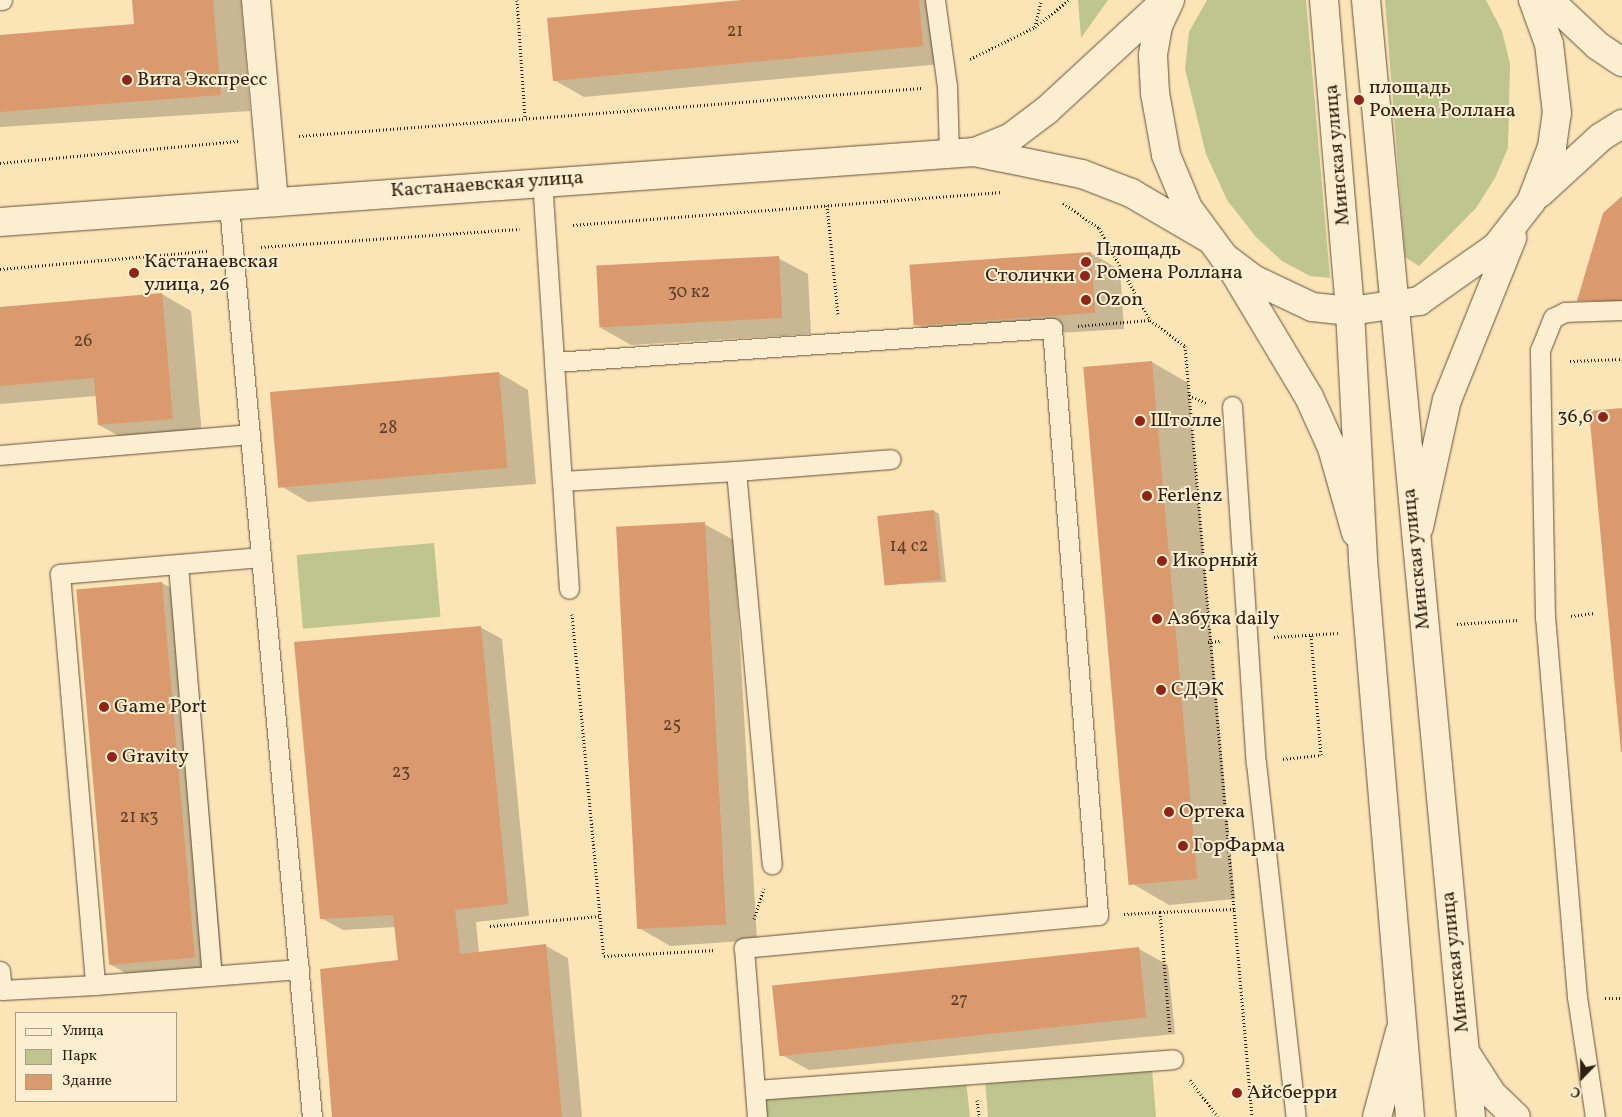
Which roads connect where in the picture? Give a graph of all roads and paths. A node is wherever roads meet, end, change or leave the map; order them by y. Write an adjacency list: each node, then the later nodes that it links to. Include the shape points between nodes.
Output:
1 (256, 0): 16 (street)
2 (517, 0): 14 (path)
3 (935, 0): 13 (lane)
4 (1041, 0): 11 (path)
5 (1069, 0): 11 (path)
6 (1168, 0): 17 (street, Кастанаевская улица, via 1047,110 1010,138); 28 (street, Кастанаевская улица, via 1158,26 1153,55 1159,121 1188,208)
7 (1324, 0): 33 (street, Минская улица)
8 (1366, 0): 31 (street, Минская улица)
9 (1532, 0): 25 (street, Кастанаевская улица, via 1549,44 1557,113 1552,148)
10 (1549, 0): 12 (street, via 1598,46)
11 (1035, 27): 13 (path, via 974,56)
12 (1622, 62)
13 (947, 86): 14 (path); 17 (lane)
14 (525, 117): 16 (path)
15 (1622, 124): 25 (street, Кастанаевская улица, via 1587,149)
16 (268, 138): 18 (path); 21 (street)
17 (962, 154): 19 (street, Кастанаевская улица); 28 (street, Кастанаевская улица, via 1082,174 1131,193)
18 (0, 163)
19 (542, 180): 21 (street, Кастанаевская улица); 27 (lane)
20 (1005, 192): 24 (path)
21 (274, 202): 23 (street, Кастанаевская улица)
22 (1060, 202): 34 (path, via 1099,228)
23 (229, 205): 26 (street, Кастанаевская улица); 29 (lane)
24 (827, 206): 27 (path); 36 (path)
25 (1525, 212): 31 (street, Кастанаевская улица, via 1475,266 1419,300); 46 (street, via 1447,400)
26 (0, 222)
27 (545, 227): 29 (path); 39 (lane)
28 (1216, 247): 33 (street, Кастанаевская улица, via 1278,294 1312,307); 48 (street, via 1313,405 1332,448)
29 (234, 248): 30 (path); 41 (lane)
30 (0, 269)
31 (1393, 308): 33 (street, Кастанаевская улица); 46 (street, Минская улица)
32 (1622, 310): 78 (lane, via 1565,312 1553,318 1540,350 1545,618 1577,997)
33 (1350, 311): 48 (street, Минская улица)
34 (1150, 320): 35 (path); 53 (path, via 1185,346)
35 (1052, 328): 36 (lane); 58 (lane)
36 (841, 343): 39 (lane)
37 (1622, 359): 38 (path)
38 (1570, 361)
39 (554, 362): 45 (lane)
40 (1232, 406): 52 (lane)
41 (250, 434): 42 (lane); 47 (lane)
42 (0, 455)
43 (891, 459): 44 (lane)
44 (736, 471): 45 (lane); 54 (lane)
45 (562, 481): 50 (lane)
46 (1415, 547): 66 (street, Минская улица)
47 (261, 557): 49 (lane); 61 (lane)
48 (1363, 561): 65 (street, Минская улица)
49 (178, 565): 63 (lane); 64 (lane, via 60,574)
50 (569, 589): 57 (path)
51 (1311, 635): 52 (path, via 1321,755)
52 (1256, 763): 53 (path); 73 (lane)
53 (1220, 767): 55 (path)
54 (772, 864): 60 (path)
55 (1234, 909): 56 (path); 72 (path)
56 (1160, 912): 58 (path); 67 (path)
57 (600, 916): 59 (path); 60 (path, via 604,956)
58 (1098, 916): 60 (lane)
59 (490, 926)
60 (744, 948): 68 (lane)
61 (299, 969): 63 (lane); 69 (lane)
62 (0, 971): 64 (lane, via 2,990)
63 (212, 976): 64 (lane)
64 (95, 985)
65 (1402, 1020): 74 (street); 75 (street, Минская улица)
66 (1465, 1052): 76 (street, Минская улица); 77 (street, via 1492,1094)
67 (1173, 1058): 68 (lane); 71 (path)
68 (755, 1090): 70 (lane)
69 (312, 1117)
70 (757, 1117)
71 (1218, 1117)
72 (1252, 1117)
73 (1296, 1117)
74 (1377, 1117)
75 (1410, 1117)
76 (1471, 1117)
77 (1516, 1117)
78 (1595, 1117)

